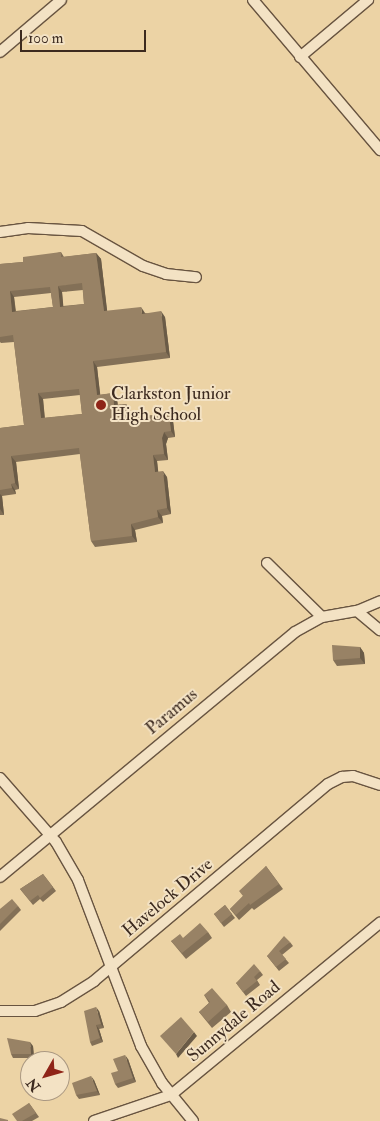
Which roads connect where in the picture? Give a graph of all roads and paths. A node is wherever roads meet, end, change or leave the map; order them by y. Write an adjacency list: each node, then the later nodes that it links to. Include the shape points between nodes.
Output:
1 (61, 0): 4 (street)
2 (253, 0): 5 (street)
3 (368, 0): 5 (street)
4 (0, 52)
5 (300, 57): 6 (street)
6 (380, 150)
7 (0, 232): 8 (street, via 28,228 82,231 143,266 166,274)
8 (196, 277)
9 (267, 563): 12 (street)
10 (380, 601): 11 (street, Paramus)
11 (356, 611): 12 (street, Paramus); 13 (street)
12 (322, 617): 16 (street, Paramus, via 295,632)
13 (380, 630)
14 (0, 778): 16 (street)
15 (380, 785): 19 (street, Havelock Drive, via 363,778 342,777 312,796)
16 (50, 835): 17 (street, Paramus); 19 (street, via 90,906)
17 (0, 877)
18 (380, 923): 21 (street, Sunnydale Road)
19 (112, 967): 20 (street, Havelock Drive, via 61,1002 36,1011); 21 (street, via 141,1046)
20 (0, 1011)
21 (172, 1095): 22 (street, Sunnydale Road); 23 (street)
22 (94, 1121)
23 (193, 1121)

